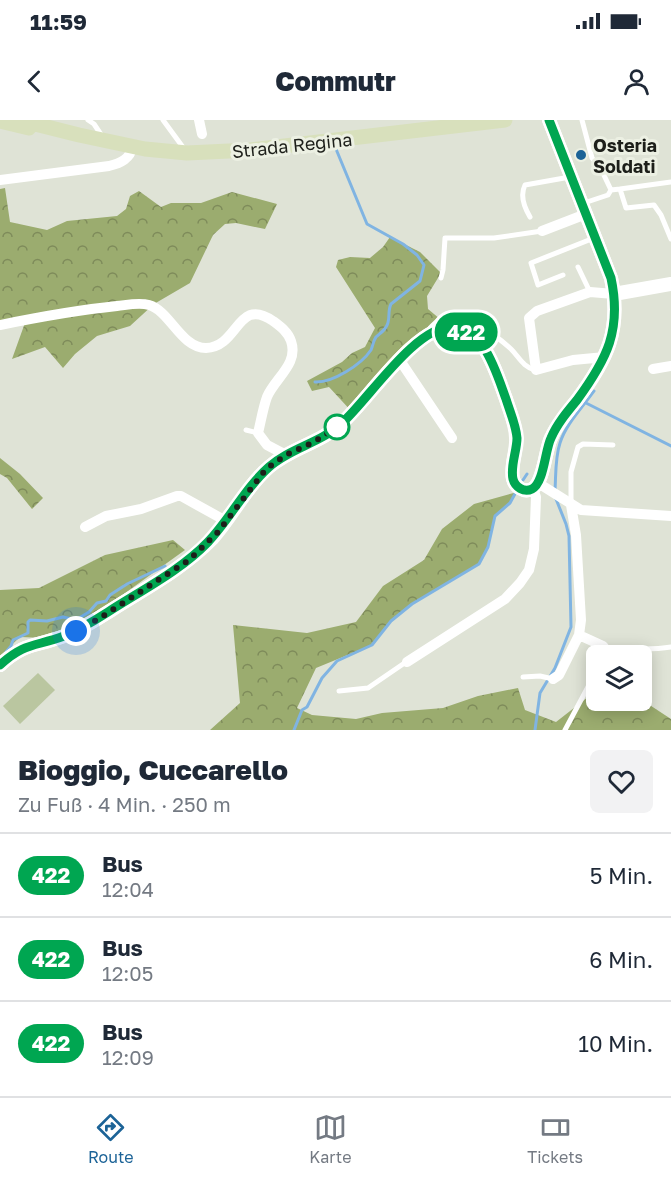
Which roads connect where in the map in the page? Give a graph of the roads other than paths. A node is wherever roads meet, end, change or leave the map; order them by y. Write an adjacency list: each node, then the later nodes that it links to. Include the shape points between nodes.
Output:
1 (19, 120): 11 (main road, Strada Regina)
2 (46, 120): 12 (main road, Strada Regina)
3 (88, 120): 12 (lane)
4 (163, 120): 14 (lane)
5 (199, 120): 10 (street)
6 (505, 120): 14 (main road, Strada Regina, via 250,150)
7 (549, 120): 15 (street)
8 (582, 120): 19 (lane, via 592,158)
9 (0, 121): 11 (main road, via 51,134)
10 (202, 134)
11 (79, 135): 12 (main road, Strada Regina)
12 (110, 140): 13 (main road, Strada Regina)
13 (133, 146): 14 (main road, Strada Regina); 16 (street, via 125,160 109,166)
14 (187, 153)
15 (572, 177): 20 (street); 21 (lane, via 525,185 522,191)
16 (0, 180)
17 (671, 182): 18 (lane)
18 (620, 189): 19 (lane); 24 (lane, via 626,208 654,205)
19 (611, 190): 20 (lane)
20 (584, 209): 22 (street); 23 (street)
21 (530, 217)
22 (542, 231): 27 (lane, via 494,238 444,239)
23 (596, 238): 26 (lane, via 531,263 538,285); 30 (street)
24 (671, 239)
25 (578, 267): 29 (lane)
26 (563, 275)
27 (441, 278)
28 (671, 284): 30 (street)
29 (590, 292): 30 (street); 37 (street, via 530,316)
30 (614, 294): 33 (street, via 614,326)
31 (0, 325): 39 (street, via 87,309 149,305 165,316 176,331 206,348 223,341 245,317 258,313 266,316 287,332 293,354 267,398)
32 (418, 343): 34 (street); 37 (lane, via 440,319 457,315 502,342 524,365); 43 (street, via 453,327 470,334 486,351 516,432 514,482 521,489)
33 (605, 357): 37 (street); 43 (street, via 550,439)
34 (399, 359): 40 (street); 42 (street, via 335,430)
35 (671, 366): 36 (street)
36 (653, 369)
37 (536, 370)
38 (246, 430): 39 (lane)
39 (258, 433): 42 (street, via 267,445)
40 (452, 438)
41 (613, 445): 44 (lane, via 578,447 571,472)
42 (286, 455): 46 (street, via 259,477)
43 (536, 486): 44 (street); 52 (street, via 534,549 529,570 520,583 505,599)
44 (571, 505): 45 (street, via 581,510); 48 (street, via 576,535)
45 (671, 516)
46 (226, 521): 47 (street, via 177,496); 53 (street, via 189,560 100,618 69,634 20,649)
47 (85, 526)
48 (579, 635): 49 (street); 55 (street, via 560,675)
49 (603, 645)
50 (671, 647): 51 (lane)
51 (652, 649)
52 (407, 662): 56 (lane, via 368,688)
53 (0, 665)
54 (523, 677): 55 (lane)
55 (545, 677)
56 (339, 691)
57 (586, 691): 58 (lane)
58 (565, 730)

